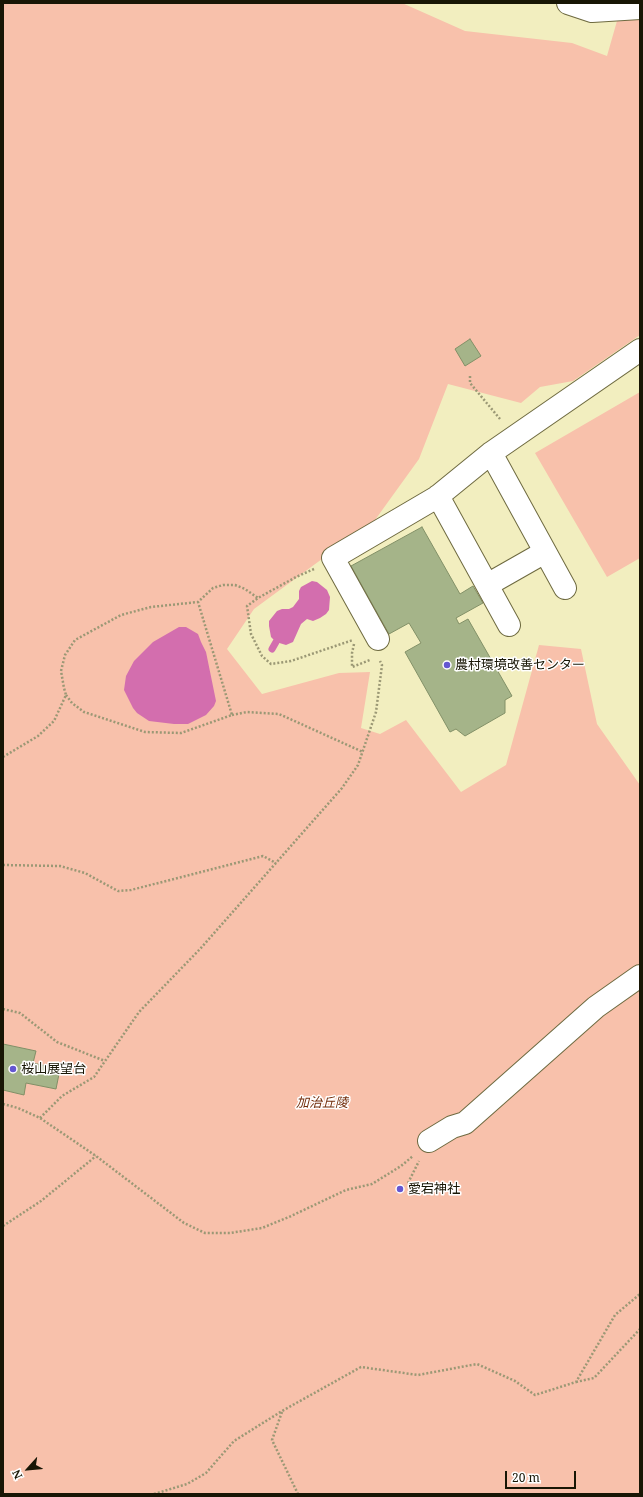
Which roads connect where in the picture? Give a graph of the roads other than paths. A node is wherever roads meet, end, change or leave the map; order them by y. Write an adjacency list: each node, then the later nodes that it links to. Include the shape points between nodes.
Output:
1 (568, 3): 2 (street, via 592,11)
2 (640, 8)
3 (640, 350): 4 (street)
4 (491, 453): 5 (street); 6 (street)
5 (438, 496): 7 (street); 10 (street, via 334,560)
6 (545, 552): 7 (street); 8 (street)
7 (487, 585): 9 (street)
8 (566, 588)
9 (509, 626)
10 (378, 639)
11 (640, 976): 12 (street, via 596,1007 465,1123 452,1127)
12 (429, 1141)

